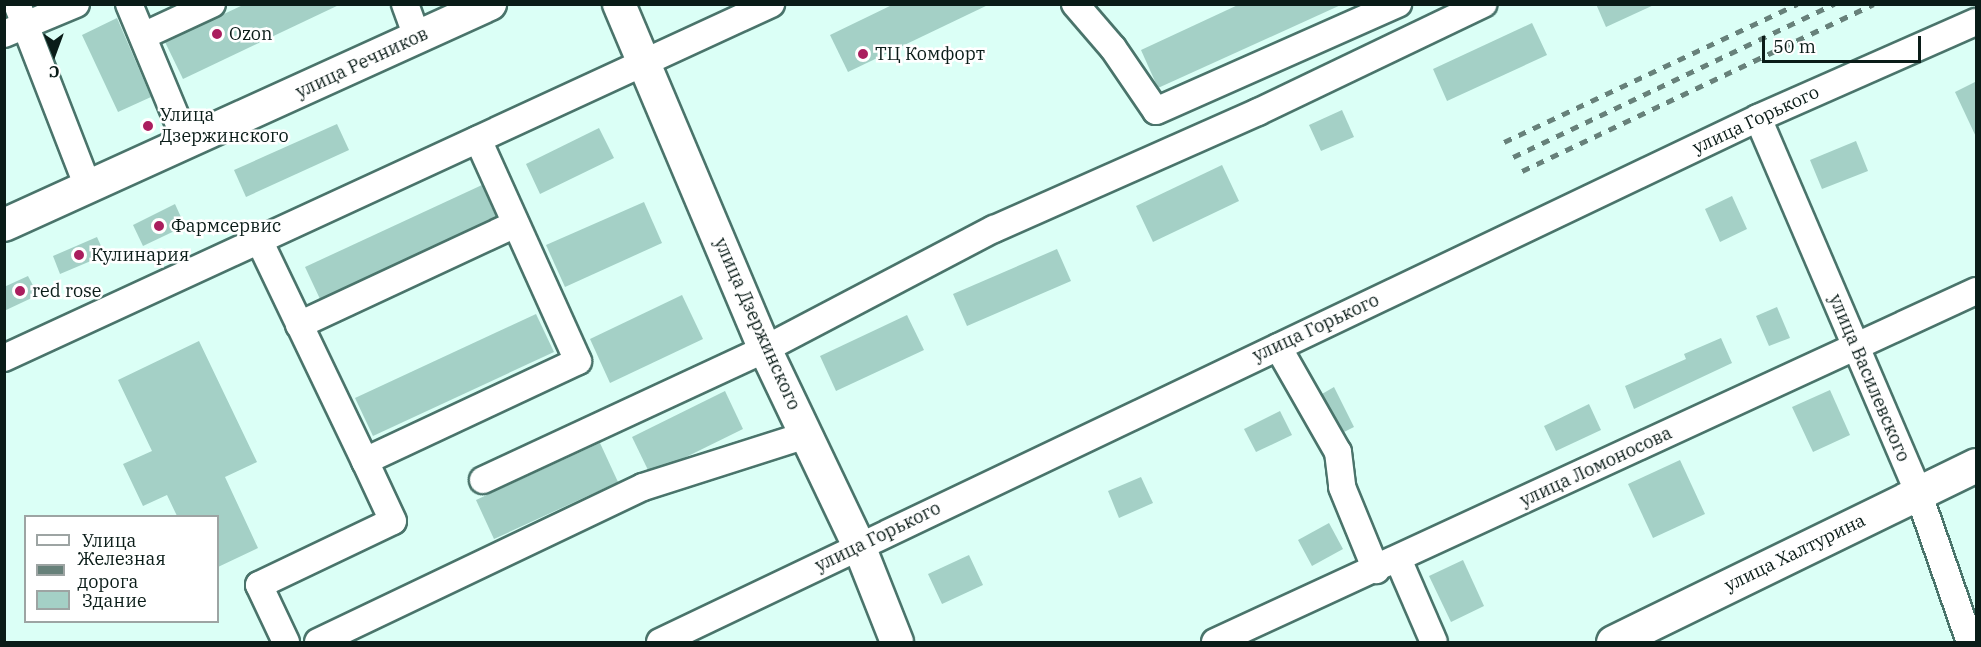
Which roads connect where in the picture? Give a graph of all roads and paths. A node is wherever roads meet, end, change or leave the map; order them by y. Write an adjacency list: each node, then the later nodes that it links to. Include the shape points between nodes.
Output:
1 (76, 4): 11 (street)
2 (129, 4): 13 (street)
3 (212, 4): 13 (street)
4 (405, 4): 14 (street)
5 (490, 4): 14 (street, улица Речников)
6 (619, 4): 15 (street, улица Дзержинского)
7 (771, 4): 15 (street)
8 (1075, 4): 9 (street, via 1113,48 1156,111)
9 (1398, 4)
10 (1483, 4): 27 (street, via 1258,112 994,230)
11 (16, 21): 19 (street)
12 (1977, 22): 16 (street, улица Горького)
13 (143, 36): 18 (street)
14 (417, 37): 18 (street, улица Речников)
15 (645, 62): 17 (street); 27 (street, улица Дзержинского)
16 (1758, 118): 25 (street, улица Горького); 26 (street, улица Василевского)
17 (478, 140): 20 (street); 22 (street)
18 (187, 143): 19 (street, улица Речников)
19 (88, 187): 21 (street, улица Речников)
20 (516, 224): 24 (street); 30 (street, via 578,361)
21 (4, 225)
22 (259, 240): 24 (street); 28 (street)
23 (1977, 291): 26 (street, улица Ломоносова)
24 (299, 325): 30 (street)
25 (1278, 346): 34 (street, улица Горького); 35 (street, via 1338,452 1342,487)
26 (1856, 347): 33 (street, улица Василевского); 35 (street, улица Ломоносова)
27 (765, 349): 29 (street, улица Дзержинского); 32 (street)
28 (4, 358)
29 (806, 435): 34 (street, улица Дзержинского); 37 (street, via 643,487)
30 (365, 461): 36 (street, via 393,521 259,585)
31 (1977, 465): 33 (main road, улица Халтурина)
32 (483, 480)
33 (1917, 492): 42 (main road, улица Халтурина); 43 (street, улица Василевского)
34 (859, 546): 38 (street, улица Горького); 39 (street, улица Дзержинского)
35 (1387, 565): 40 (street, улица Ломоносова); 41 (street)
36 (286, 642)
37 (318, 642)
38 (660, 642)
39 (897, 642)
40 (1215, 642)
41 (1434, 642)
42 (1613, 642)
43 (1970, 642)

